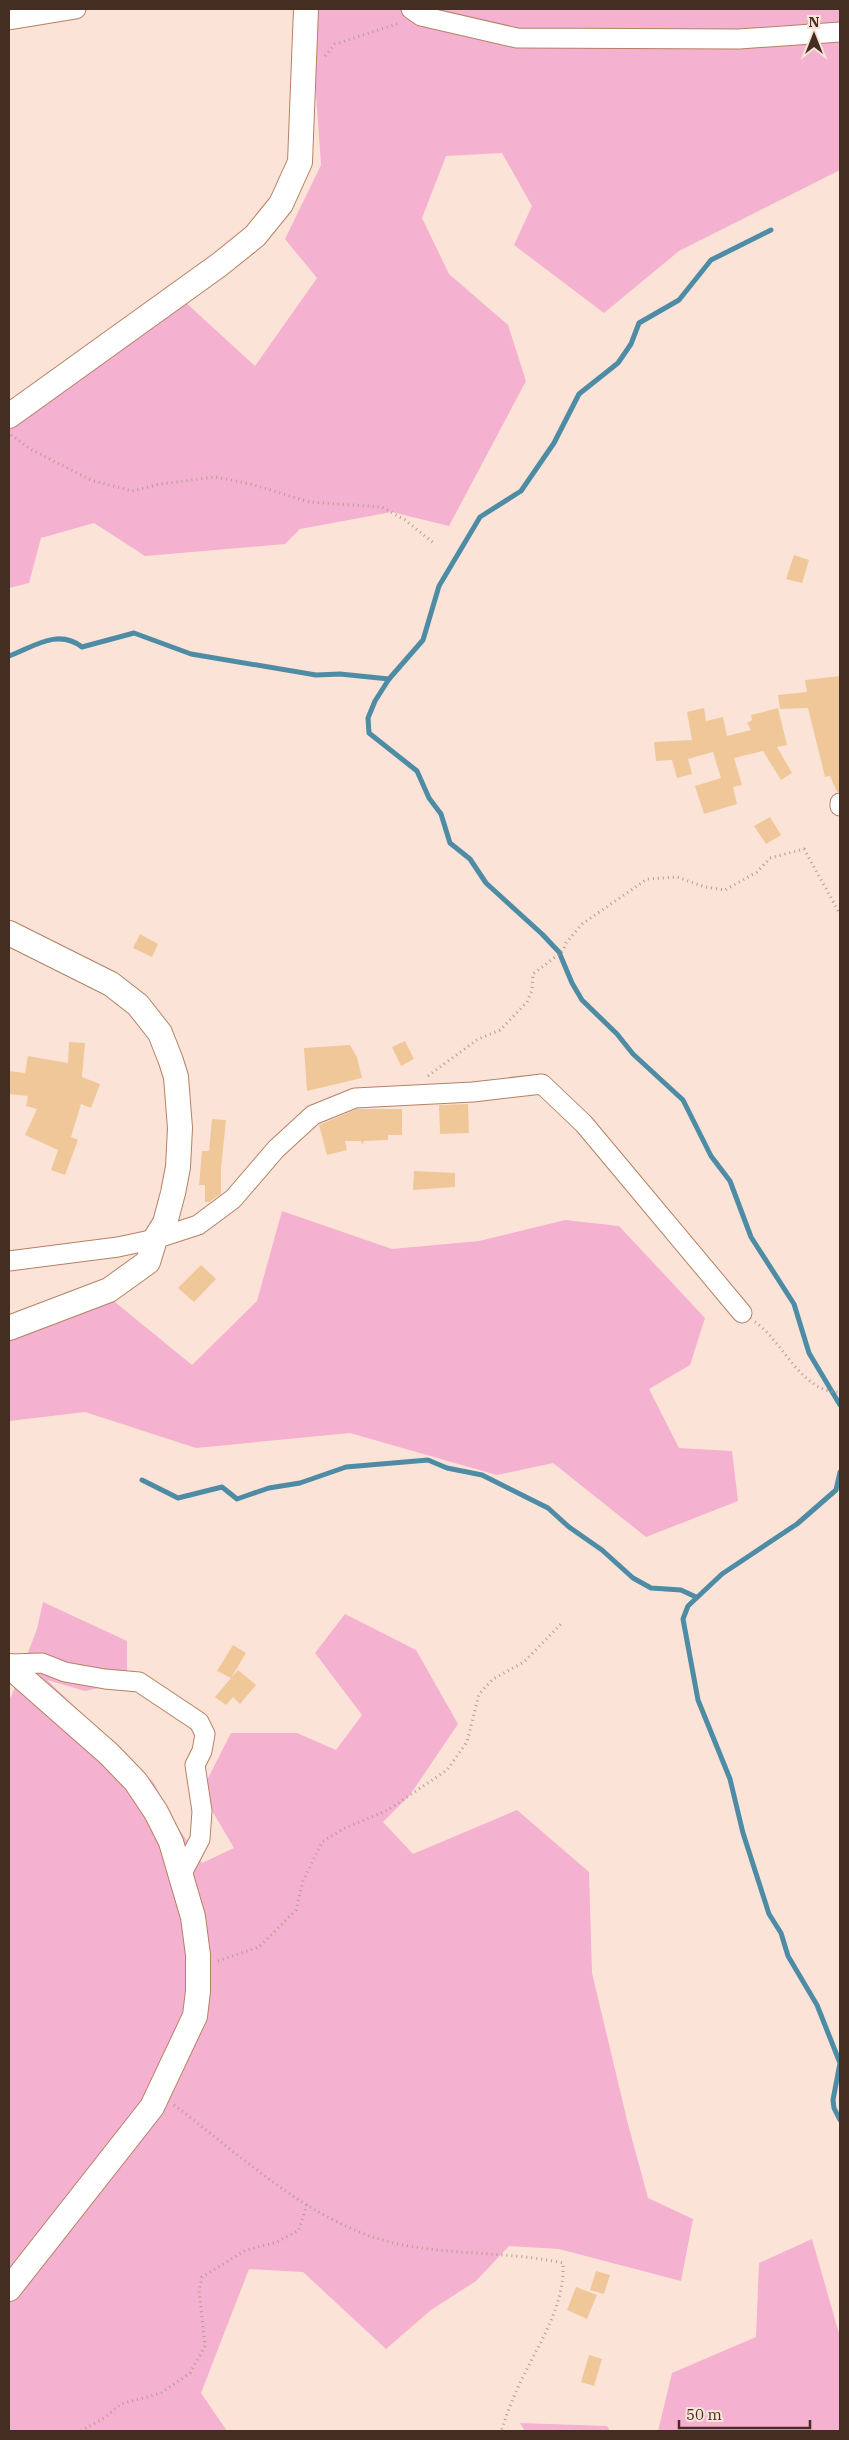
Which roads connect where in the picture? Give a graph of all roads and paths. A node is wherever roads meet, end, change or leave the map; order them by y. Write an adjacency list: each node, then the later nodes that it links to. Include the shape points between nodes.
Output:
1 (76, 9): 4 (street)
2 (306, 9): 6 (street)
3 (416, 12): 5 (street, via 517,38 739,39); 6 (path, via 334,44 321,61)
4 (9, 20)
5 (840, 32)
6 (304, 74): 7 (street, via 300,162 281,204 255,236)
7 (9, 416)
8 (9, 434): 9 (path, via 32,450 91,480 124,489 132,491 215,477 309,502 382,507)
9 (434, 544)
10 (840, 914): 12 (path, via 804,849 770,858 757,872 725,890 677,877 647,879 582,924 563,951 533,974 527,1002 506,1024 478,1039 427,1077)
11 (9, 933): 13 (street, via 124,992 160,1033 176,1077 180,1128 173,1193 165,1223)
12 (416, 1094): 13 (street, via 355,1098 313,1115 276,1149 233,1200 198,1225); 15 (street, via 473,1092 542,1084 584,1124)
13 (155, 1240): 14 (street); 16 (street, via 148,1262 115,1286)
14 (9, 1261)
15 (742, 1313): 17 (path, via 765,1329 808,1380 821,1390)
16 (9, 1328)
17 (840, 1392)
18 (562, 1623): 21 (path, via 524,1662 494,1679 479,1694 467,1742 447,1770 388,1810 343,1829 322,1842 303,1880 296,1910 285,1922 259,1947 214,1962)
19 (9, 1665): 20 (street, via 136,1782 156,1812); 20 (street, via 42,1663 65,1672 139,1682 199,1722 205,1734 195,1765 202,1811 200,1838)
20 (181, 1875): 21 (street, via 193,1917)
21 (198, 1971): 22 (street, via 195,2016)
22 (159, 2094): 23 (path); 24 (street, via 98,2178)
23 (307, 2204): 25 (path, via 299,2230 277,2242 246,2250 202,2277 199,2290 205,2346 190,2372 161,2393 121,2404); 26 (path, via 323,2215 372,2237 408,2246 531,2256 563,2262 564,2279 556,2310)
24 (9, 2289)
25 (81, 2431)
26 (501, 2431)

